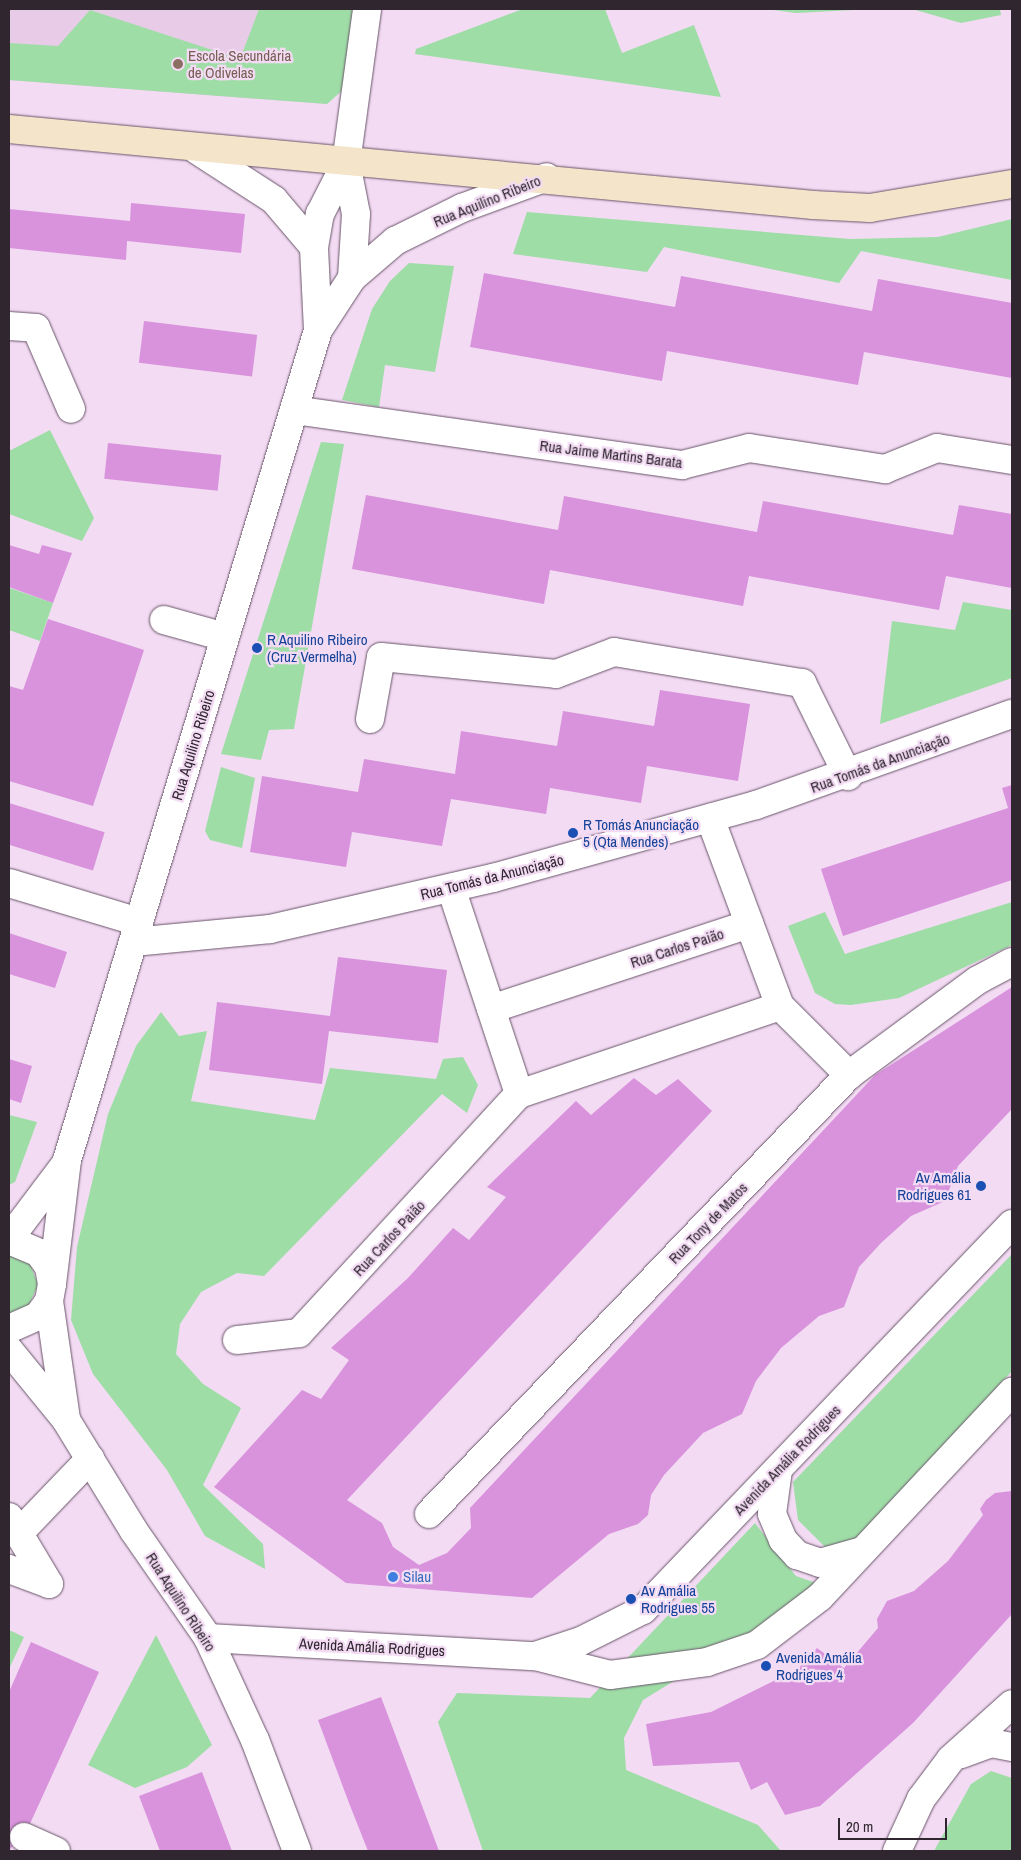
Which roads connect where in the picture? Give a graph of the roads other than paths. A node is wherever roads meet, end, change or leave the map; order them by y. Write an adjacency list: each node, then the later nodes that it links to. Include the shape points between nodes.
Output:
1 (367, 9): 4 (street, Rua Aquilino Ribeiro)
2 (9, 129): 3 (main road)
3 (198, 150): 4 (main road); 7 (street, via 274,200)
4 (346, 163): 5 (main road); 7 (street, Rua Aquilino Ribeiro, via 320,214); 8 (street, Rua Aquilino Ribeiro, via 356,214)
5 (548, 177): 6 (main road, via 870,208); 8 (street, Rua Aquilino Ribeiro, via 462,208 395,241)
6 (1012, 184)
7 (314, 247): 10 (street, Rua Aquilino Ribeiro)
8 (352, 278): 10 (street, Rua Aquilino Ribeiro)
9 (9, 326): 11 (street, via 36,328)
10 (318, 330): 12 (street, Rua Aquilino Ribeiro)
11 (71, 409)
12 (294, 410): 13 (street, Rua Jaime Martins Barata, via 682,465 749,448 885,469 938,448); 15 (street, Rua Aquilino Ribeiro)
13 (1012, 460)
14 (164, 620): 15 (street)
15 (225, 637): 23 (street, Rua Aquilino Ribeiro)
16 (1012, 714): 18 (street, Rua Tomás da Anunciação)
17 (370, 719): 18 (street, via 381,657 556,674 614,652 802,683)
18 (848, 776): 19 (street, Rua Tomás da Anunciação)
19 (710, 818): 21 (street, Rua Tomás da Anunciação); 22 (street)
20 (9, 884): 23 (street)
21 (451, 888): 23 (street, Rua Tomás da Anunciação, via 270,929); 26 (street)
22 (749, 924): 25 (street); 26 (street, Rua Carlos Paião)
23 (136, 932): 29 (street, Rua Aquilino Ribeiro)
24 (1012, 962): 27 (street, Rua Tony de Matos, via 978,980)
25 (780, 1006): 27 (street); 28 (street, Rua Carlos Paião)
26 (492, 1009): 28 (street)
27 (849, 1075): 40 (street, Rua Tony de Matos)
28 (519, 1094): 34 (street, Rua Carlos Paião, via 300,1333)
29 (67, 1160): 31 (street, Rua Aquilino Ribeiro); 32 (street, Rua Aquilino Ribeiro)
30 (1012, 1224): 39 (street, Avenida Amália Rodrigues)
31 (9, 1239): 32 (street, via 39,1253 49,1267)
32 (50, 1293): 33 (street, via 38,1316); 37 (street, Rua Aquilino Ribeiro)
33 (9, 1329)
34 (237, 1340)
35 (9, 1350): 37 (street, Rua Aquilino Ribeiro)
36 (1012, 1392): 42 (street, Avenida Amália Rodrigues)
37 (66, 1420): 38 (street, Rua Aquilino Ribeiro)
38 (90, 1459): 41 (street); 44 (street, Rua Aquilino Ribeiro)
39 (778, 1470): 42 (street, via 772,1514 783,1540 797,1555 820,1563); 45 (street, Avenida Amália Rodrigues, via 643,1610 581,1641)
40 (429, 1514)
41 (14, 1525): 43 (street, via 49,1584)
42 (868, 1548): 45 (street, Avenida Amália Rodrigues, via 792,1620 756,1645 707,1662 610,1675)
43 (9, 1569)
44 (208, 1638): 45 (street, Avenida Amália Rodrigues); 51 (street, Rua Aquilino Ribeiro, via 255,1740)
45 (536, 1656)
46 (1012, 1704): 48 (street)
47 (1012, 1747): 48 (street, via 992,1743)
48 (951, 1759): 52 (street, via 921,1799)
49 (24, 1837): 50 (street)
50 (56, 1851)
51 (297, 1851)
52 (897, 1851)

